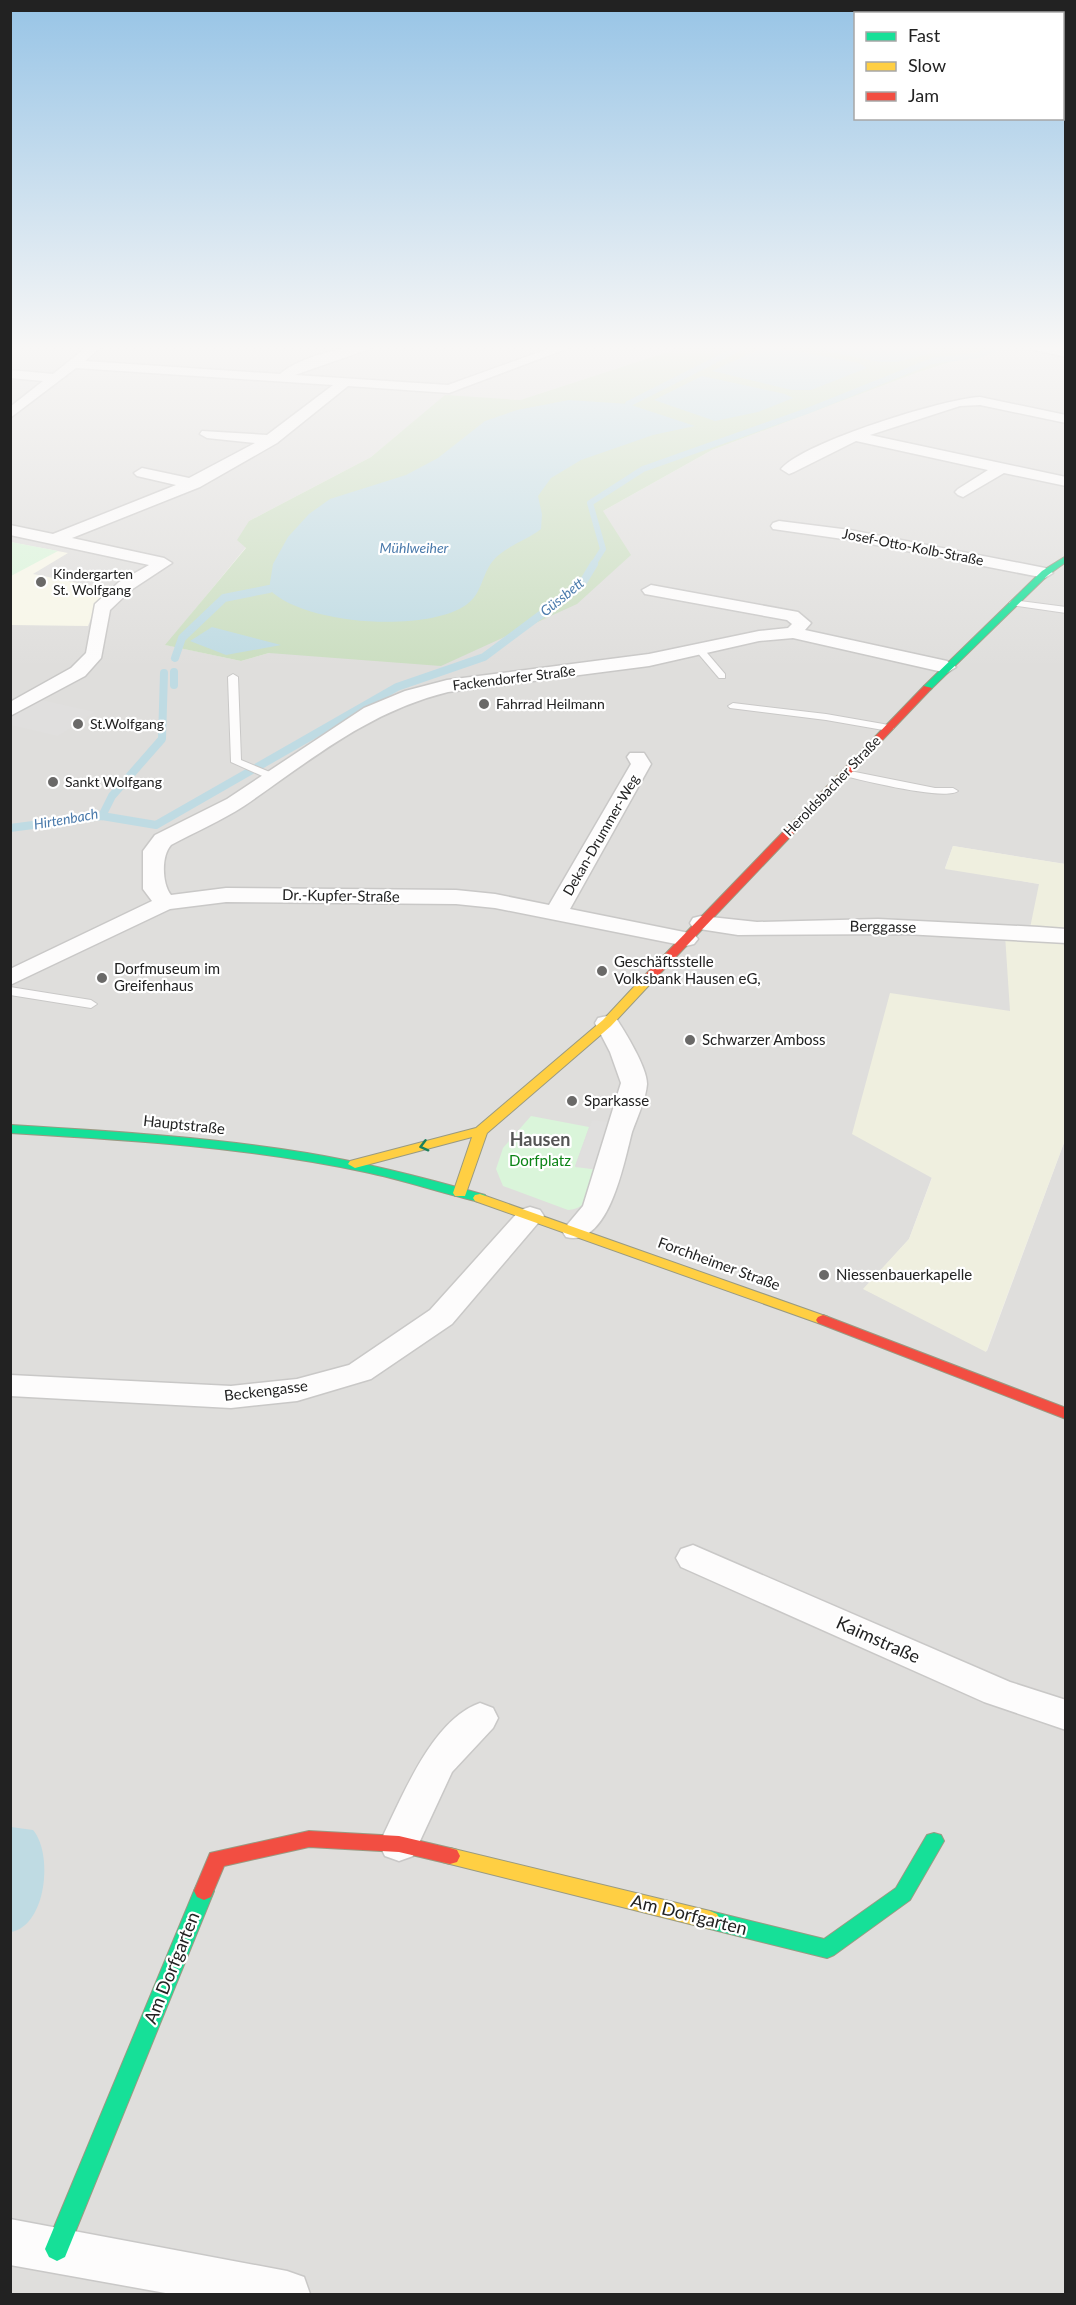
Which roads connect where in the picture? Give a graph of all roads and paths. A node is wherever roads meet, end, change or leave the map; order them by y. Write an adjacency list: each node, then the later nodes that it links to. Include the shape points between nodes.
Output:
1 (248, 454): 8 (street)
2 (819, 454): 5 (street)
3 (935, 454): 4 (street)
4 (1001, 468): 7 (street); 9 (street)
5 (789, 469)
6 (142, 473): 8 (street)
7 (1065, 482)
8 (195, 484): 12 (street)
9 (963, 492)
10 (779, 526): 14 (street, Josef-Otto-Kolb-Straße, via 850,535)
11 (10, 530): 12 (street)
12 (55, 539): 24 (street, via 164,562 125,586 101,608 95,654 78,672)
13 (1065, 558): 14 (street, Heroldsbacher Straße)
14 (1045, 573): 16 (street, Heroldsbacher Straße)
15 (651, 590): 18 (street, via 792,616 802,623)
16 (1013, 603): 17 (lane); 20 (street, Heroldsbacher Straße)
17 (1065, 610)
18 (793, 633): 19 (street, Fackendorfer Straße); 20 (street, Fackendorfer Straße)
19 (699, 649): 21 (lane); 28 (street, Fackendorfer Straße, via 603,667 457,684 412,695 370,712)
20 (947, 667): 25 (street, Heroldsbacher Straße)
21 (722, 676)
22 (233, 677): 28 (lane, via 236,762)
23 (732, 706): 25 (lane)
24 (10, 710)
25 (889, 728): 27 (street, Heroldsbacher Straße)
26 (637, 757): 31 (street, Dekan-Drummer-Weg, via 641,764 620,806)
27 (845, 773): 29 (lane); 32 (street, Heroldsbacher Straße)
28 (273, 777): 30 (street, Fackendorfer Straße, via 234,803 163,840 154,851 154,889)
29 (953, 791)
30 (165, 903): 31 (street, Dr.-Kupfer-Straße, via 226,895 456,897); 34 (street, Dr.-Kupfer-Straße)
31 (556, 912): 32 (street, Dr.-Kupfer-Straße)
32 (693, 931): 33 (street, Berggasse, via 850,926); 37 (street, Heroldsbacher Straße)
33 (1065, 936)
34 (10, 978)
35 (10, 991): 36 (lane)
36 (91, 1004)
37 (607, 1023): 39 (street, Heroldsbacher Straße); 43 (street, via 634,1083 596,1208)
38 (10, 1129): 40 (street, Hauptstraße, via 140,1137 271,1151)
39 (481, 1131): 40 (street, Heroldsbacher Straße, one-way to 40); 41 (street)
40 (354, 1165): 41 (street, Forchheimer Straße)
41 (460, 1193): 42 (street, Forchheimer Straße)
42 (530, 1216): 43 (street, Forchheimer Straße); 44 (street, Beckengasse, via 441,1317 360,1372 297,1390 231,1397)
43 (576, 1231): 45 (street, Forchheimer Straße, via 700,1274)
44 (10, 1385)
45 (1065, 1414)
46 (693, 1558): 47 (street, Kaimstraße, via 998,1692)
47 (1065, 1715)
48 (480, 1718): 50 (street, via 438,1762)
49 (934, 1841): 50 (street, Am Dorfgarten, via 903,1894 827,1949)
50 (399, 1844): 52 (street, Am Dorfgarten, via 309,1839 217,1859)
51 (10, 2242): 52 (street)
52 (57, 2248): 53 (street)
53 (287, 2295)

